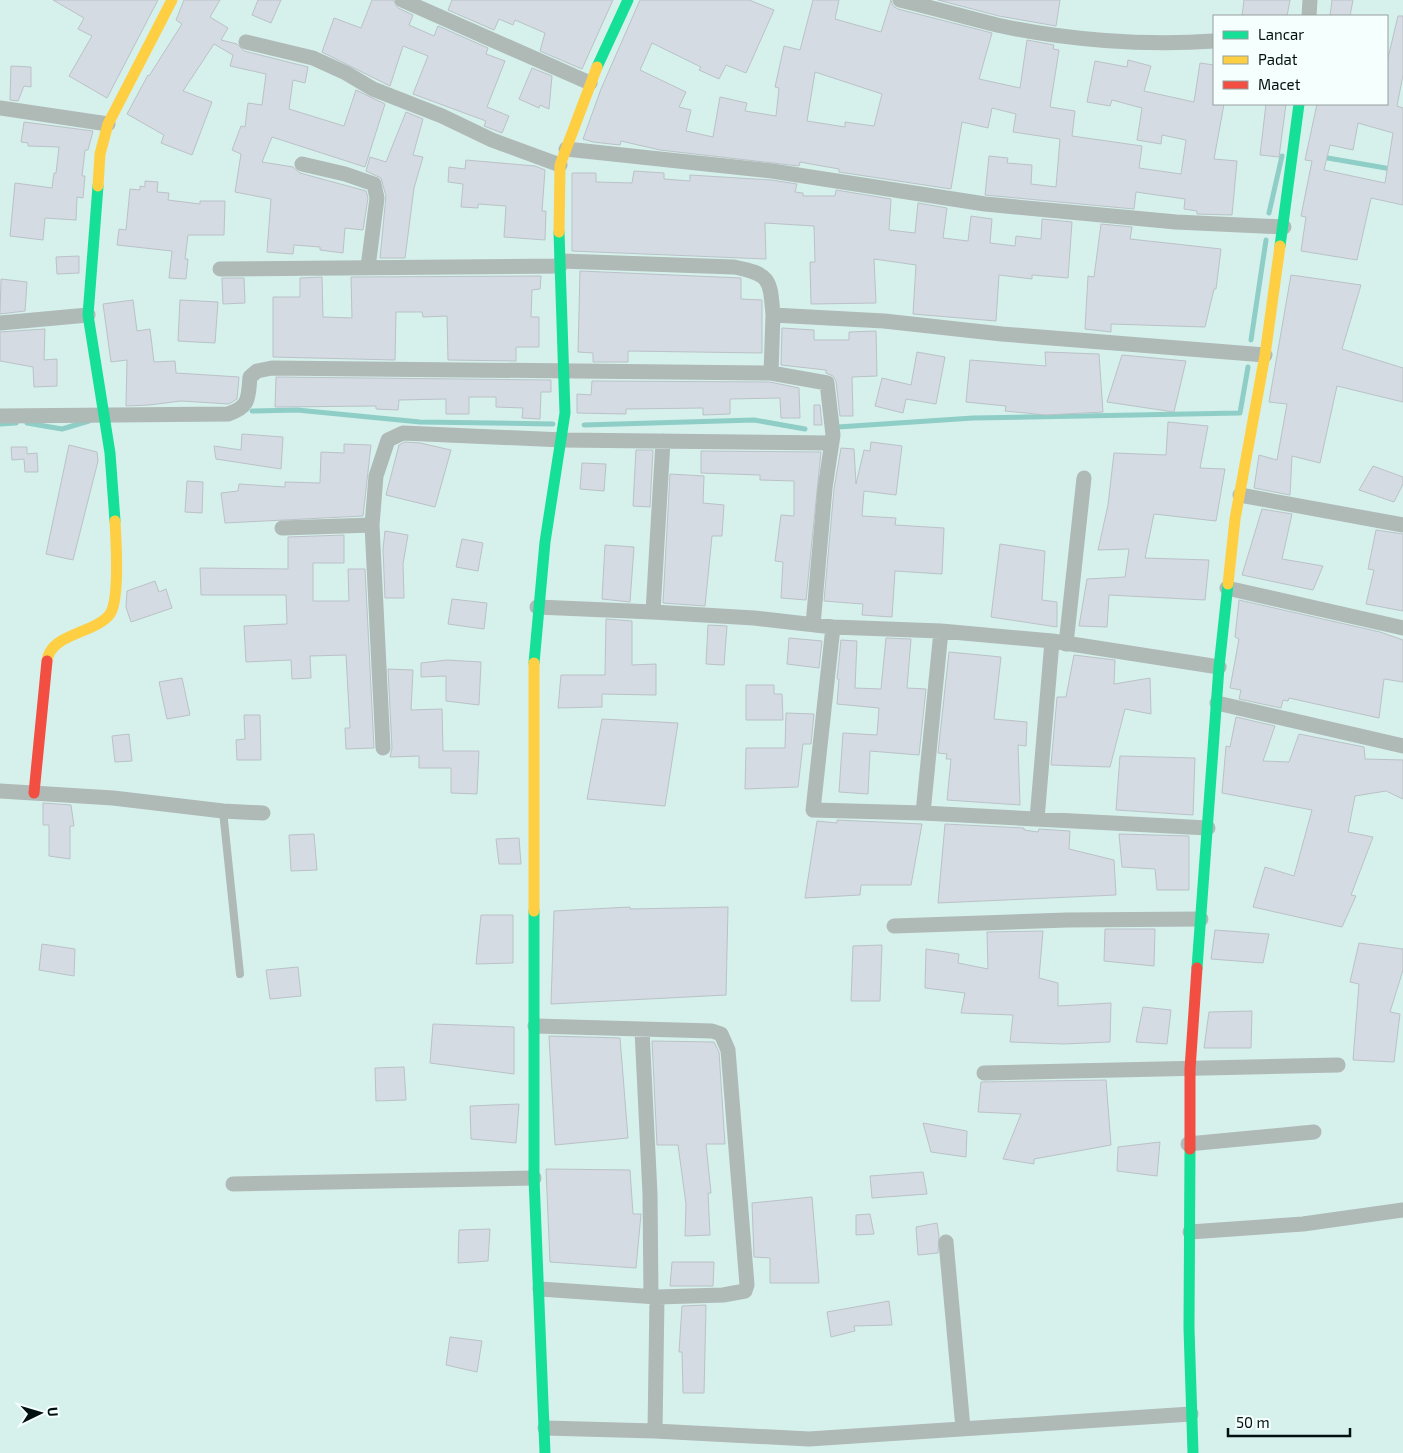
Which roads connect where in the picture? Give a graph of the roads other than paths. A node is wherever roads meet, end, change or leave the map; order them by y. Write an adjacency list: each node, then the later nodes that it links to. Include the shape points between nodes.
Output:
1 (172, 0): 12 (street)
2 (402, 0): 9 (street)
3 (628, 0): 9 (street)
4 (900, 0): 7 (street, via 998,25 1052,34 1119,40)
5 (1310, 0): 6 (street)
6 (1308, 15)
7 (1213, 41)
8 (246, 42): 15 (street, via 314,58 374,89)
9 (590, 83): 13 (street)
10 (1300, 105): 16 (street)
11 (0, 108): 12 (street)
12 (108, 124): 20 (street, via 100,154)
13 (566, 149): 15 (street); 16 (street, via 772,171 984,204 1176,222)
14 (302, 164): 18 (street, via 374,184 377,198)
15 (560, 166): 17 (street)
16 (1284, 227): 23 (street)
17 (560, 263): 18 (street); 21 (street, via 734,267 753,271 767,281); 24 (street)
18 (368, 267): 19 (street)
19 (220, 269)
20 (88, 315): 22 (street); 27 (street)
21 (773, 315): 23 (street, via 884,321); 25 (street)
22 (0, 323)
23 (1265, 355): 32 (street)
24 (565, 370): 25 (street); 27 (street, via 272,368 257,371 250,377 247,401 242,409 228,414); 28 (street)
25 (771, 372): 30 (street, via 827,383 833,435)
26 (0, 416): 27 (street)
27 (105, 419): 49 (street, via 117,550 113,611 81,633 63,639 48,654)
28 (563, 440): 29 (street); 33 (street, via 396,435 384,447 376,476); 37 (street, via 551,499)
29 (663, 441): 30 (street); 38 (street)
30 (830, 443): 39 (street)
31 (1084, 478): 43 (street)
32 (1240, 495): 34 (street); 36 (street)
33 (372, 525): 35 (street); 47 (street)
34 (1403, 526)
35 (282, 528)
36 (1227, 588): 41 (street); 44 (street)
37 (537, 607): 38 (street); 58 (street, via 534,666)
38 (653, 612): 39 (street)
39 (813, 625): 40 (street)
40 (833, 627): 42 (street); 52 (street, via 813,810)
41 (1403, 628)
42 (941, 631): 43 (street); 52 (street)
43 (1059, 642): 44 (street); 53 (street)
44 (1219, 667): 45 (street)
45 (1217, 703): 46 (street); 54 (street)
46 (1403, 746)
47 (383, 748)
48 (0, 791): 49 (street)
49 (34, 793): 50 (street)
50 (223, 811): 51 (street); 57 (lane)
51 (262, 813)
52 (924, 813): 53 (street)
53 (1037, 819): 54 (street)
54 (1208, 828): 55 (street)
55 (1201, 918): 56 (street); 61 (street)
56 (894, 926)
57 (240, 974)
58 (535, 1026): 59 (street); 65 (street)
59 (642, 1030): 71 (street); 71 (street, via 712,1031 721,1034 728,1050 747,1285 744,1290 723,1295)
60 (1338, 1065): 61 (street)
61 (1190, 1069): 62 (street); 64 (street)
62 (984, 1073)
63 (1314, 1132): 64 (street)
64 (1188, 1144): 68 (street)
65 (534, 1178): 66 (street); 70 (street)
66 (233, 1184)
67 (1403, 1210): 68 (street, via 1303,1224)
68 (1190, 1232): 72 (street)
69 (946, 1242): 74 (street)
70 (540, 1289): 71 (street); 73 (street)
71 (654, 1297): 75 (street)
72 (1191, 1414): 74 (street); 77 (street)
73 (545, 1428): 75 (street); 76 (street)
74 (963, 1428): 75 (street, via 809,1439)
75 (655, 1431)
76 (545, 1453)
77 (1192, 1453)

